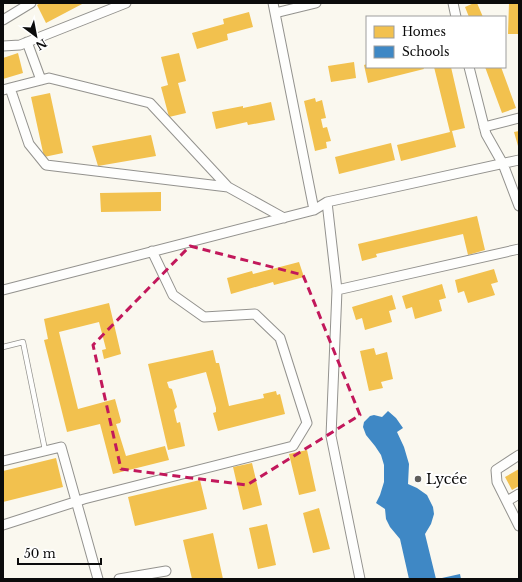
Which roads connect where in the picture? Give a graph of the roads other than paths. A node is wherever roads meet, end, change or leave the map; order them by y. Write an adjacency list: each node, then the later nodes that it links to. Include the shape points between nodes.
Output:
1 (31, 3): 7 (street)
2 (126, 3): 9 (street)
3 (274, 3): 6 (street)
4 (316, 3): 6 (street)
5 (453, 3): 8 (street)
6 (275, 13): 21 (street)
7 (4, 16)
8 (456, 16)
9 (27, 42): 10 (street); 12 (street)
10 (3, 46)
11 (469, 68): 15 (street)
12 (41, 80): 13 (street); 18 (street, via 49,78 150,103)
13 (7, 89): 18 (street, via 28,144 46,165)
14 (519, 118): 15 (street)
15 (484, 127): 17 (street)
16 (519, 160): 17 (street)
17 (503, 164): 19 (street); 20 (street)
18 (228, 187): 22 (street)
19 (327, 202): 21 (street); 26 (street)
20 (519, 206)
21 (314, 210): 22 (street)
22 (284, 218): 24 (street)
23 (519, 249): 26 (street)
24 (152, 251): 25 (street); 33 (street, via 172,295 204,317 255,314 280,338 307,423 293,446)
25 (3, 290)
26 (336, 290): 39 (street, via 331,436)
27 (3, 347): 28 (lane, via 23,342)
28 (45, 450): 30 (street); 33 (street, via 60,447)
29 (519, 455): 32 (street, via 496,470 497,482)
30 (3, 461)
31 (519, 494): 32 (street)
32 (507, 500): 35 (street)
33 (76, 502): 34 (street); 37 (street)
34 (3, 525)
35 (519, 526)
36 (166, 571): 38 (street)
37 (98, 579)
38 (119, 579)
39 (360, 579)

